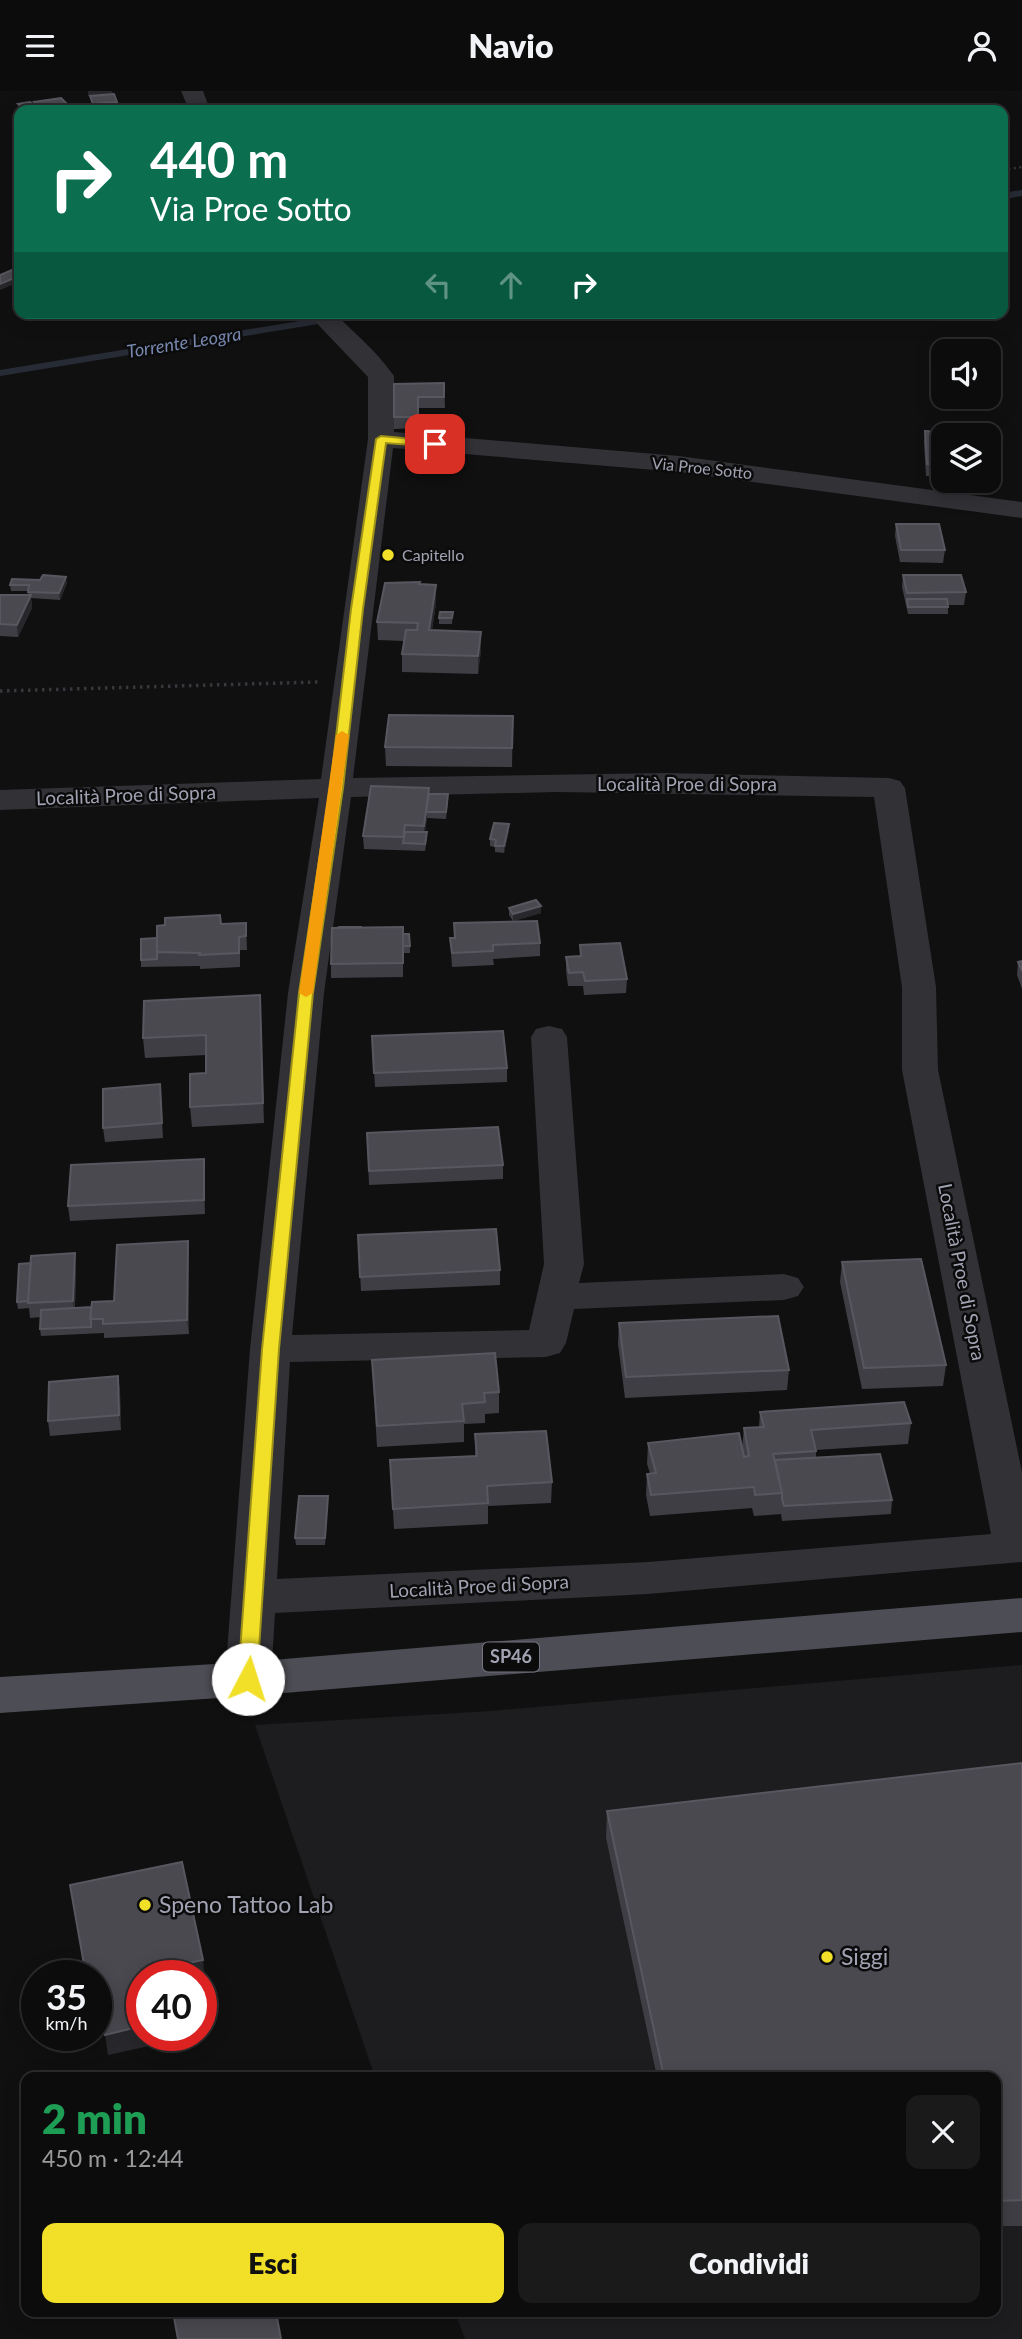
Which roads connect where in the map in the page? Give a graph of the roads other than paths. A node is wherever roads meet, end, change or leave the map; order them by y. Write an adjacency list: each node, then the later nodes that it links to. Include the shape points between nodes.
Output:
1 (325, 319): 2 (street, via 381,376)
2 (381, 439): 3 (street, Via Proe Sotto, via 678,464); 4 (street)
3 (1022, 510)
4 (336, 788): 5 (street, Località Proe di Sopra); 9 (street, via 306,993); 10 (street, Località Proe di Sopra, via 747,782 889,788 919,987 920,1070 1016,1548 648,1578)
5 (0, 800)
6 (549, 1037): 8 (street, via 564,1264)
7 (784, 1287): 8 (street)
8 (556, 1297): 9 (street, via 546,1343)
9 (271, 1349): 10 (street)
10 (255, 1597): 12 (street)
11 (1022, 1615): 12 (main road, SP46)
12 (248, 1679): 13 (main road, SP46)
13 (0, 1695)

